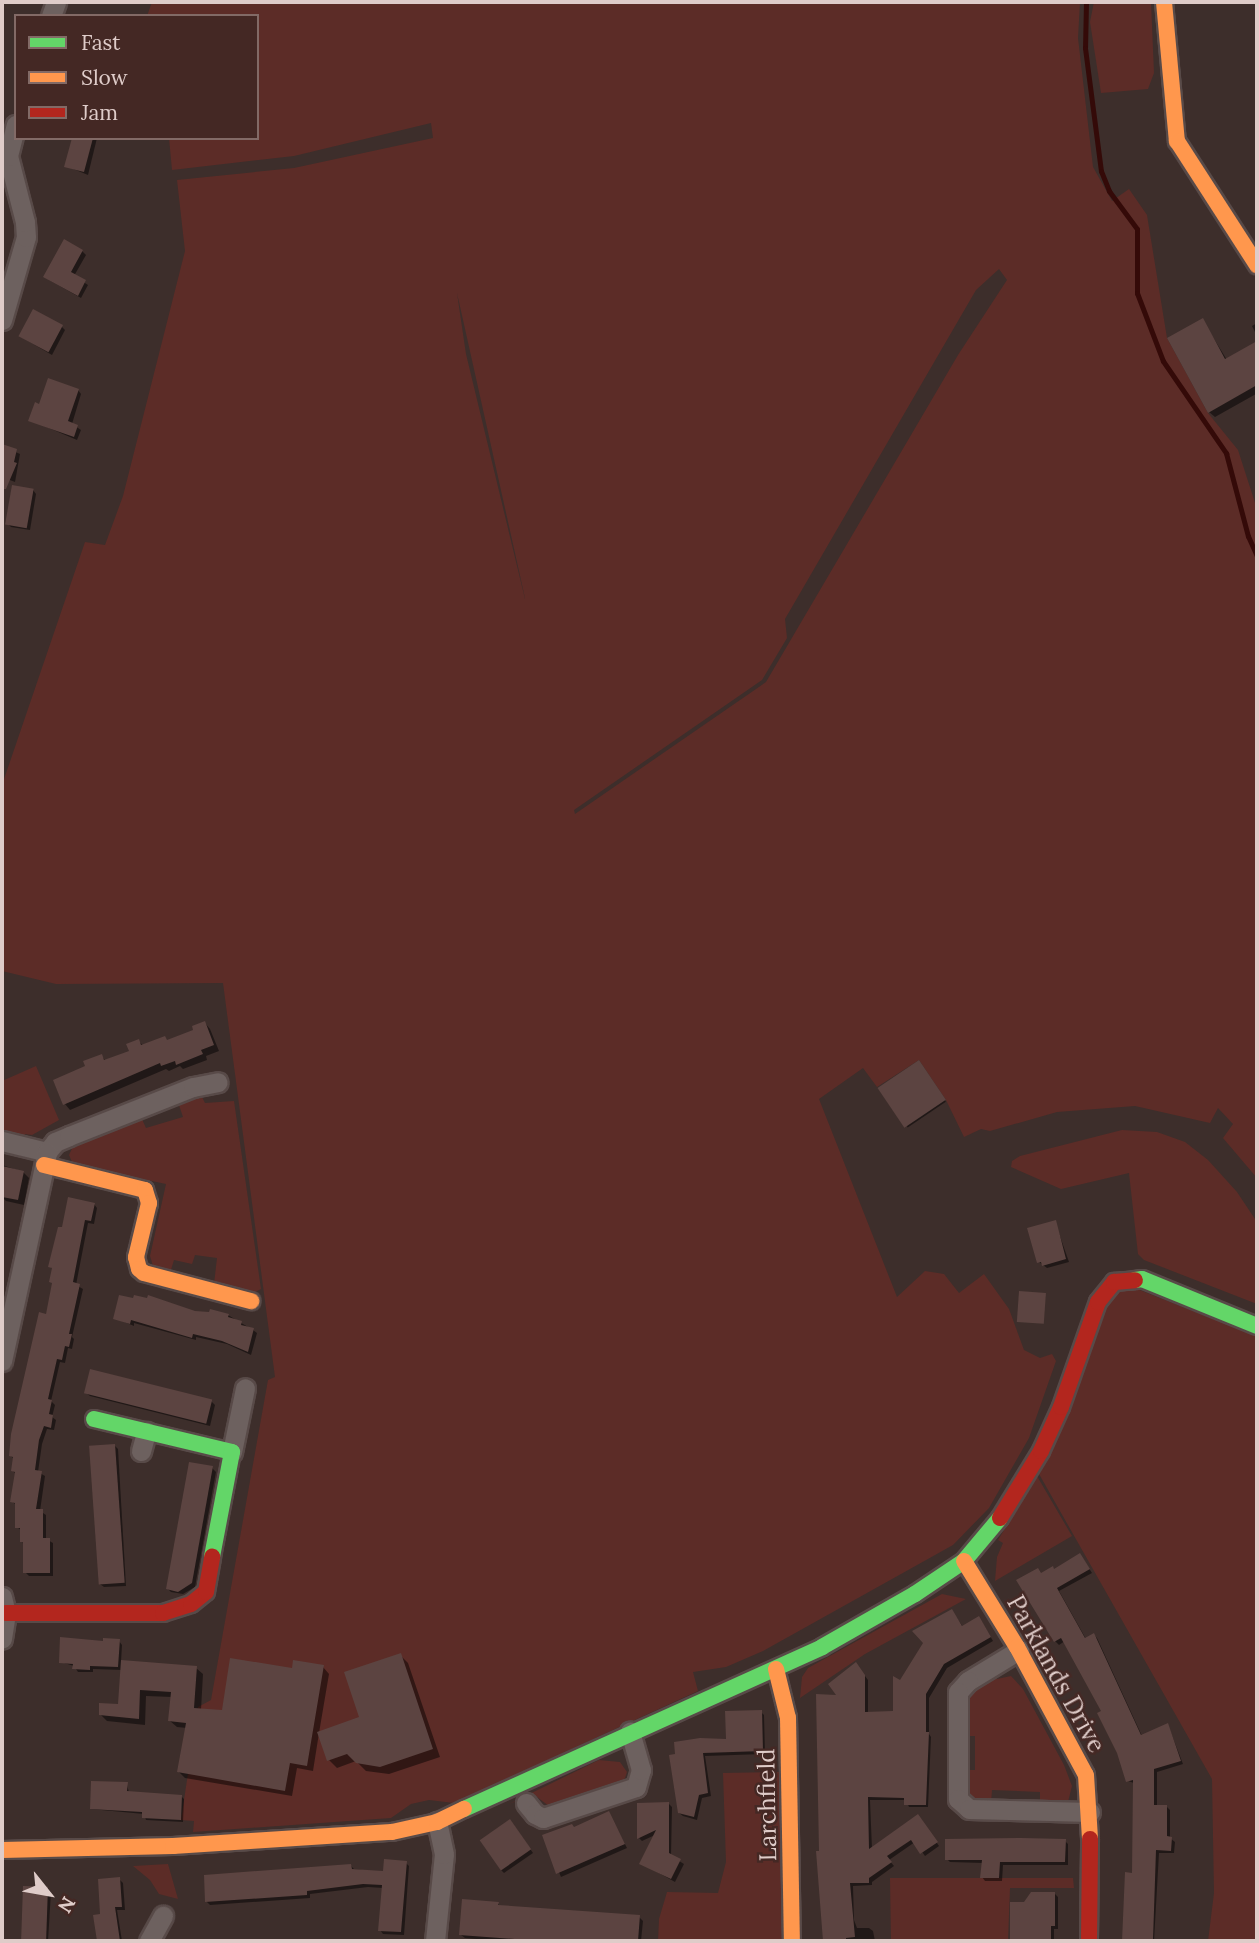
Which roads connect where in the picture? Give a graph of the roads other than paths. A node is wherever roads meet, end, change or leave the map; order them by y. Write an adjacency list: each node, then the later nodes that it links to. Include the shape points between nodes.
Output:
1 (1164, 2): 3 (street, via 1177,141)
2 (14, 133): 4 (street, via 8,156 26,237)
3 (1257, 265)
4 (2, 320)
5 (218, 1082): 7 (street, via 55,1142)
6 (2, 1141): 7 (street)
7 (45, 1158): 8 (street, via 145,1190 149,1203 136,1257 139,1269 197,1278); 10 (street)
8 (251, 1301)
9 (1257, 1326): 14 (street, via 1142,1279 1114,1282 1098,1301 1041,1451 1003,1514)
10 (2, 1361)
11 (244, 1388): 13 (street)
12 (94, 1419): 13 (street, via 144,1441)
13 (232, 1452): 15 (street, via 207,1587 200,1600 163,1613)
14 (964, 1561): 17 (street, Parklands Drive); 18 (street, via 915,1594)
15 (4, 1605): 16 (street)
16 (2, 1639)
17 (1019, 1650): 21 (street, Parklands Drive, via 1082,1765); 21 (street, via 958,1692 958,1799 969,1809)
18 (776, 1669): 19 (street); 27 (street, Larchfield, via 788,1718)
19 (630, 1732): 20 (street, via 641,1770 636,1787 543,1818); 22 (street)
20 (526, 1803)
21 (1090, 1812): 28 (street, Parklands Drive)
22 (437, 1822): 23 (street, via 392,1832 173,1846); 26 (street, via 444,1854)
23 (2, 1850)
24 (163, 1916): 25 (street)
25 (149, 1941)
26 (435, 1941)
27 (792, 1941)
28 (1089, 1941)

